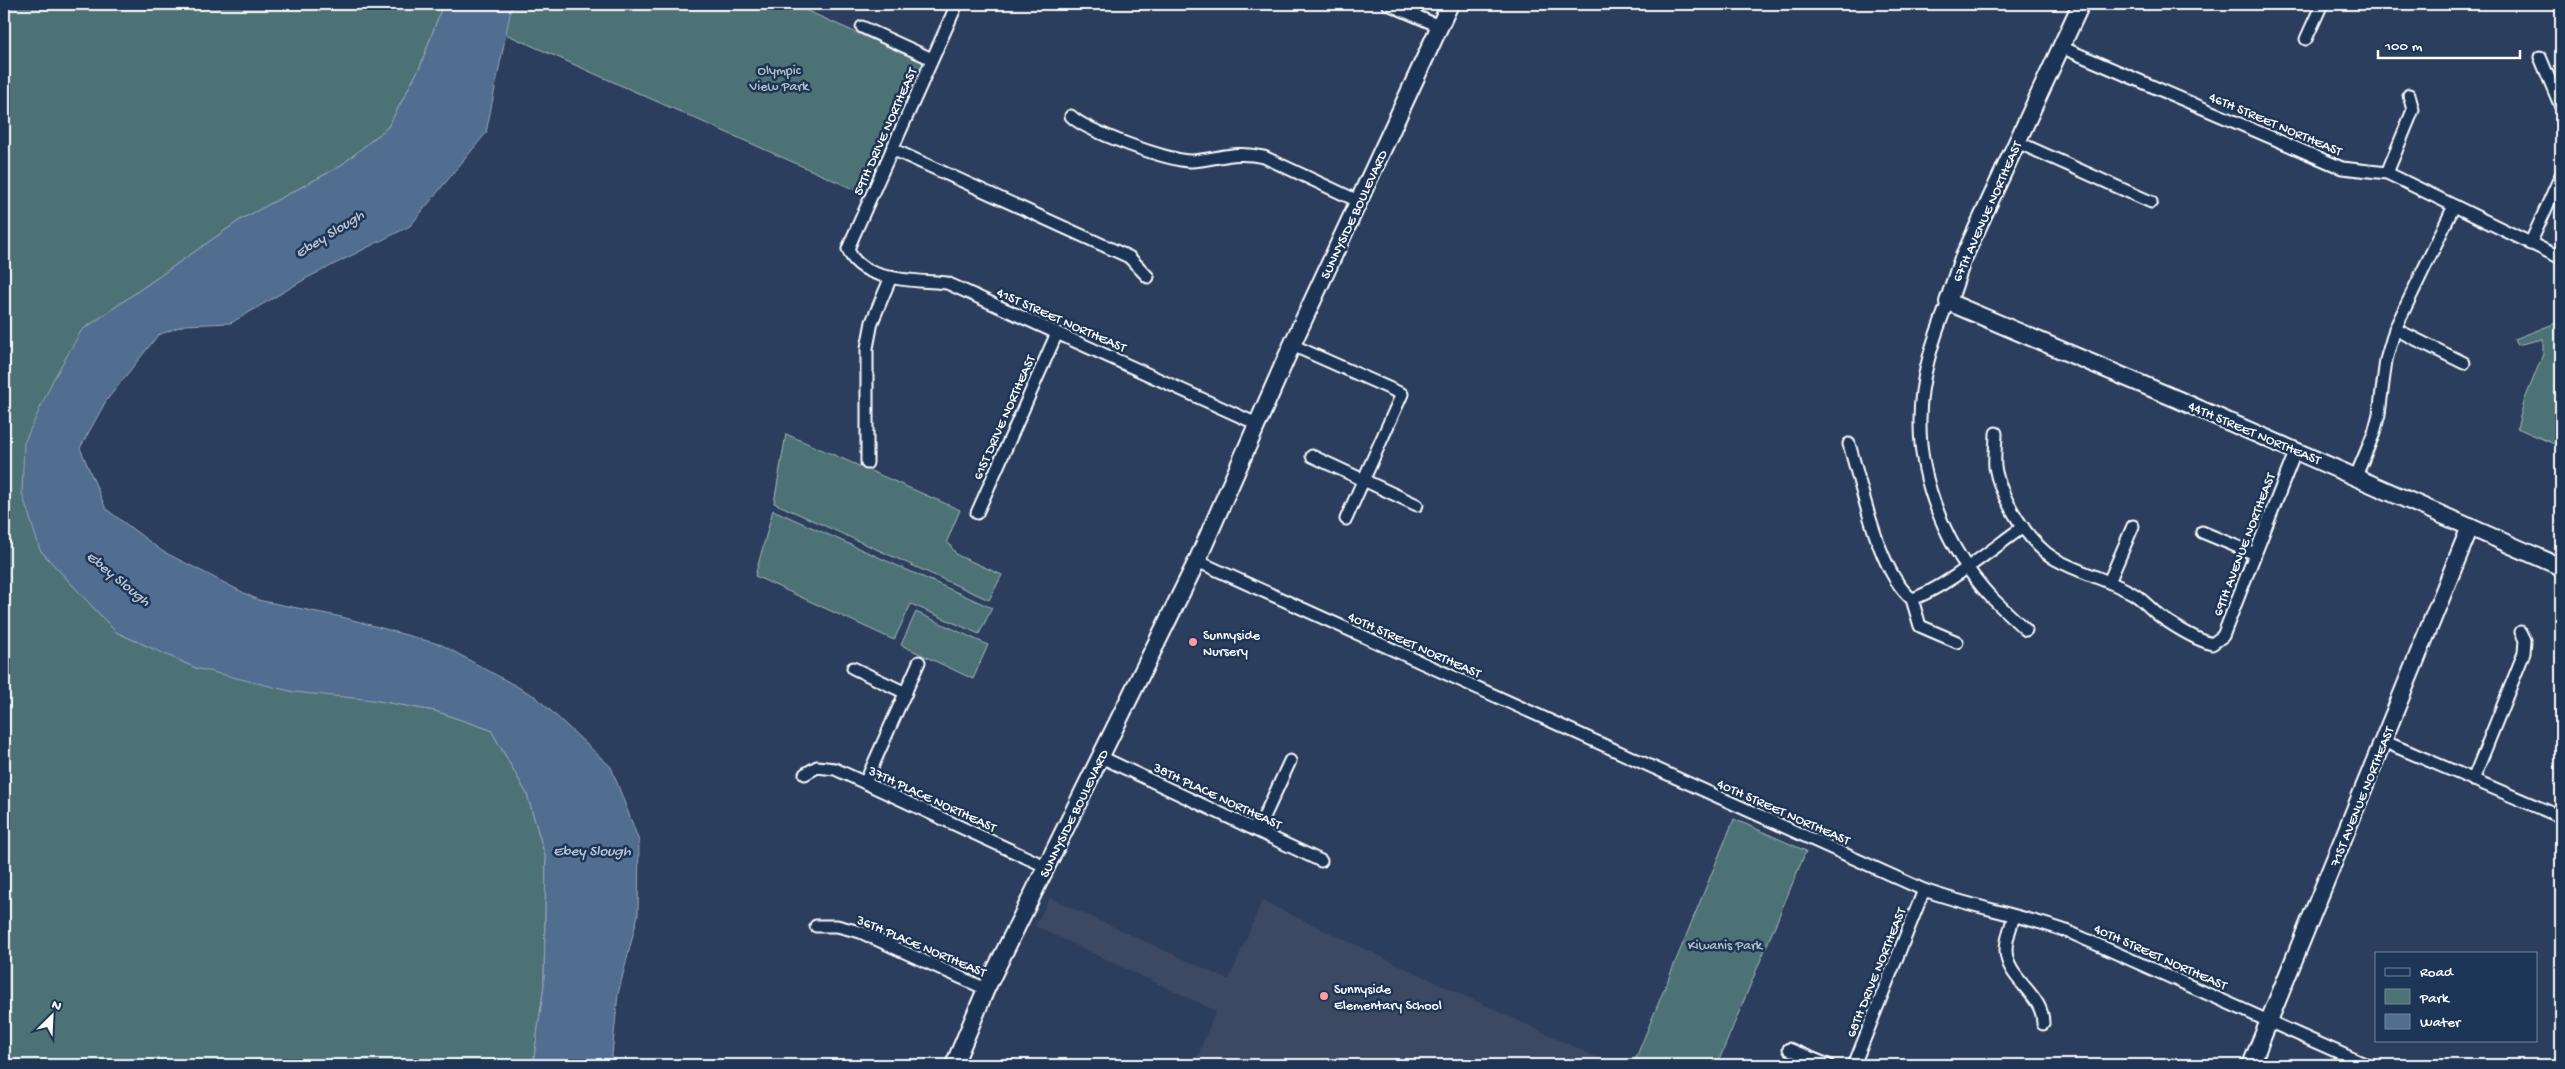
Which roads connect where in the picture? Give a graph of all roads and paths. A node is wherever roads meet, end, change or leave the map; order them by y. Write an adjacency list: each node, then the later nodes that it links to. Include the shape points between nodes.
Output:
1 (957, 4): 11 (street)
2 (1388, 4): 6 (street)
3 (1450, 4): 6 (street, SUNNYSIDE BOULEVARD)
4 (2081, 4): 9 (street, 67TH AVENUE NORTHEAST)
5 (2322, 4): 8 (street)
6 (1439, 26): 19 (street, SUNNYSIDE BOULEVARD)
7 (862, 27): 11 (street, 59TH DRIVE NORTHEAST)
8 (2306, 39)
9 (2061, 47): 15 (street, 67TH AVENUE NORTHEAST); 17 (street, 46TH STREET NORTHEAST, via 2342,168)
10 (2540, 57): 13 (street)
11 (932, 60): 16 (street, 59TH DRIVE NORTHEAST)
12 (2409, 95): 17 (street, via 2413,110)
13 (2561, 107)
14 (1071, 116): 19 (street, via 1078,124 1109,137 1190,161 1229,154 1264,157)
15 (2017, 142): 20 (street); 27 (street, 67TH AVENUE NORTHEAST, via 1962,261)
16 (892, 149): 23 (street, 59TH DRIVE NORTHEAST, via 848,249); 25 (street, via 1129,257)
17 (2387, 173): 21 (street, 46TH STREET NORTHEAST)
18 (2561, 175): 22 (street)
19 (1358, 201): 30 (street, SUNNYSIDE BOULEVARD)
20 (2151, 202)
21 (2454, 206): 22 (street, 46TH STREET NORTHEAST); 28 (street)
22 (2530, 244): 24 (street, 46TH STREET NORTHEAST)
23 (852, 258): 26 (street, 41ST STREET NORTHEAST, via 858,264)
24 (2561, 258)
25 (1148, 277)
26 (891, 278): 29 (street, 41ST STREET NORTHEAST, via 947,283); 37 (street, via 872,322 867,348)
27 (1948, 302): 35 (street, 44TH STREET NORTHEAST); 49 (street, 67TH AVENUE NORTHEAST, via 1935,333 1925,371 1920,420 1926,471 1940,522)
28 (2395, 329): 31 (street); 38 (street, via 2386,360 2380,414)
29 (1057, 333): 32 (street, 41ST STREET NORTHEAST); 41 (street, 61ST DRIVE NORTHEAST)
30 (1292, 345): 32 (street, SUNNYSIDE BOULEVARD); 39 (street, via 1402,394)
31 (2464, 362)
32 (1257, 424): 48 (street, SUNNYSIDE BOULEVARD)
33 (1996, 433): 44 (street, via 1995,468 2006,498)
34 (1849, 444): 52 (street, via 1882,555 1898,585)
35 (2296, 450): 38 (street, 44TH STREET NORTHEAST); 47 (street, 69TH AVENUE NORTHEAST)
36 (1312, 456): 39 (street)
37 (867, 463)
38 (2356, 476): 45 (street, 44TH STREET NORTHEAST)
39 (1363, 480): 40 (street); 42 (street)
40 (1417, 505)
41 (977, 513)
42 (1346, 519)
43 (2133, 526): 51 (street)
44 (2023, 527): 49 (street); 51 (street, via 2038,547 2054,558)
45 (2470, 527): 50 (street, 44TH STREET NORTHEAST); 59 (street, 71ST AVENUE NORTHEAST)
46 (2202, 532): 47 (street)
47 (2255, 554): 51 (street, 69TH AVENUE NORTHEAST, via 2223,636 2212,644 2197,640 2134,594)
48 (1197, 562): 60 (street, SUNNYSIDE BOULEVARD); 69 (street, 40TH STREET NORTHEAST)
49 (1967, 566): 52 (street, via 1922,596); 53 (street, 67TH AVENUE NORTHEAST, via 1990,596)
50 (2561, 567)
51 (2109, 582)
52 (1912, 599): 55 (street, via 1920,626)
53 (2026, 630)
54 (2521, 632): 63 (street, via 2525,640 2524,654)
55 (1957, 642)
56 (919, 662): 58 (street)
57 (853, 668): 58 (street)
58 (906, 693): 64 (street)
59 (2383, 741): 63 (street); 73 (street, 71ST AVENUE NORTHEAST)
60 (1101, 757): 66 (street, 38TH PLACE NORTHEAST); 68 (street, SUNNYSIDE BOULEVARD)
61 (1290, 761): 66 (street)
62 (805, 774): 64 (street, 37TH PLACE NORTHEAST, via 817,768 835,769)
63 (2473, 780): 65 (street)
64 (865, 783): 68 (street, 37TH PLACE NORTHEAST)
65 (2561, 817)
66 (1258, 830): 67 (street, 38TH PLACE NORTHEAST)
67 (1321, 861)
68 (1047, 867): 72 (street, SUNNYSIDE BOULEVARD)
69 (1924, 890): 70 (street, 40TH STREET NORTHEAST, via 1953,901); 78 (street, 68TH DRIVE NORTHEAST)
70 (2014, 916): 73 (street, 40TH STREET NORTHEAST, via 2069,932); 74 (street, via 2007,939 2007,956 2011,969 2040,1006)
71 (816, 926): 72 (street, 36TH PLACE NORTHEAST, via 837,926 860,932)
72 (986, 989): 76 (street, SUNNYSIDE BOULEVARD)
73 (2269, 1022): 79 (street, 71ST AVENUE NORTHEAST); 80 (street, 40TH STREET NORTHEAST)
74 (2043, 1024)
75 (1789, 1049): 77 (street)
76 (954, 1065)
77 (1828, 1065)
78 (1854, 1065)
79 (2251, 1065)
80 (2367, 1065)

